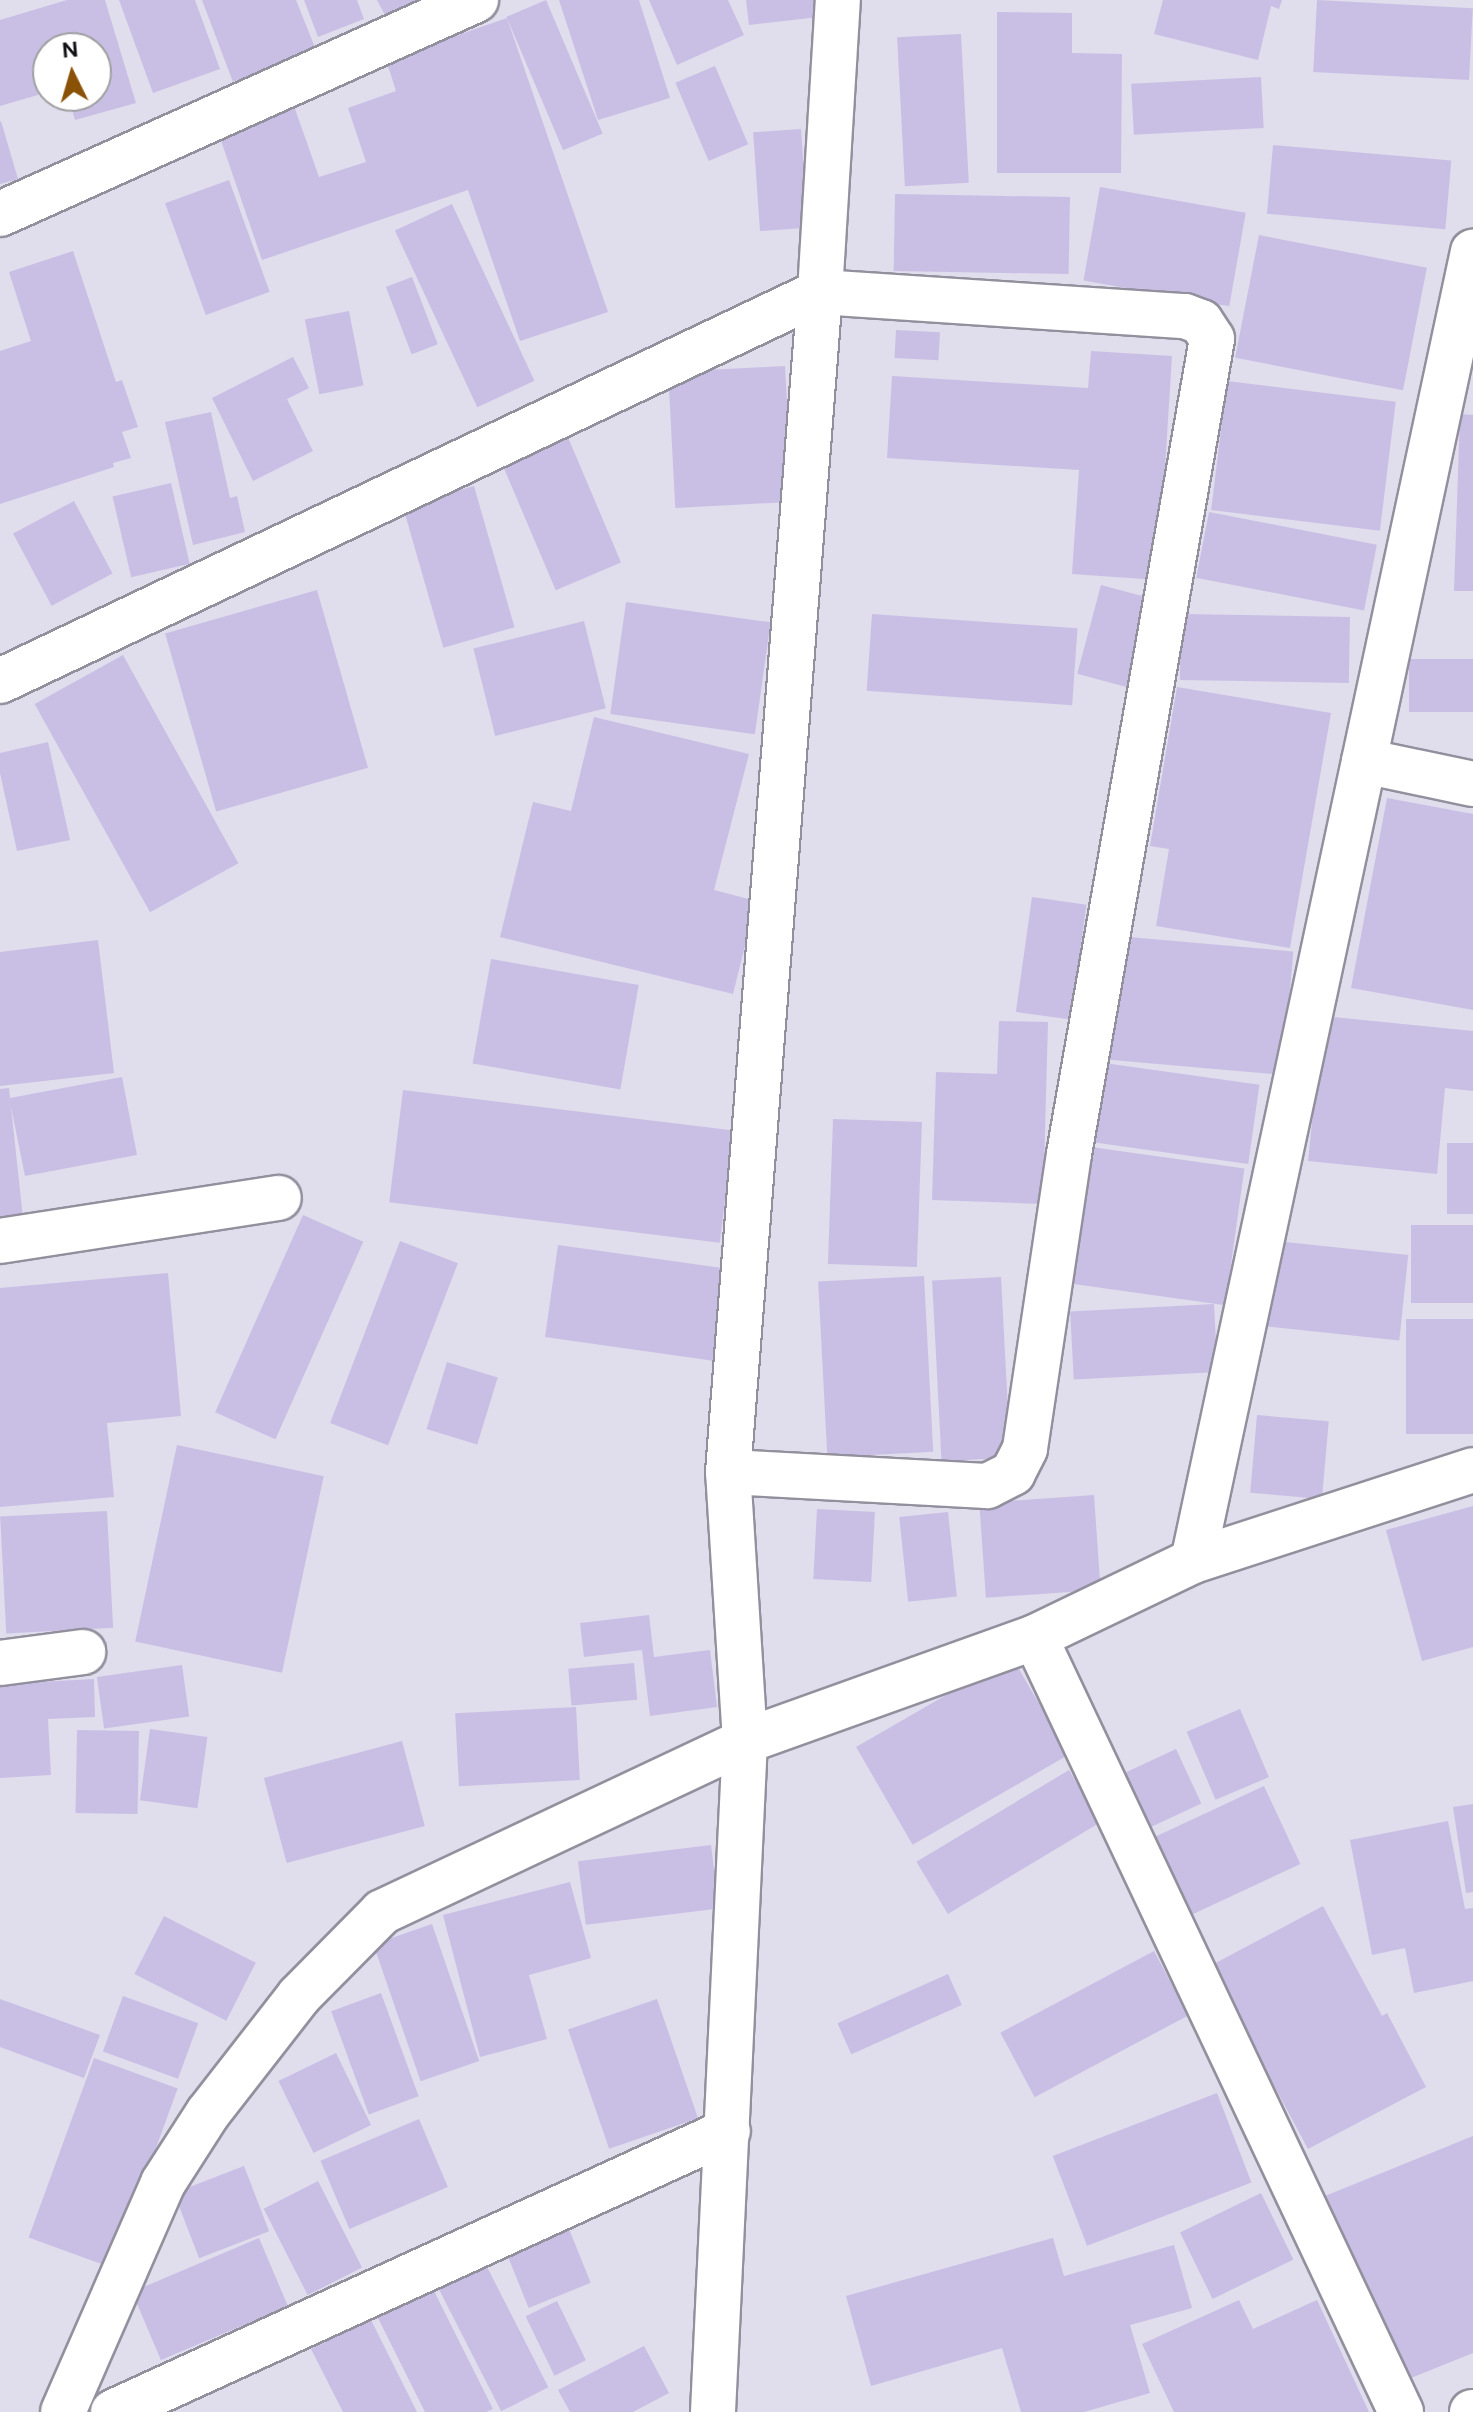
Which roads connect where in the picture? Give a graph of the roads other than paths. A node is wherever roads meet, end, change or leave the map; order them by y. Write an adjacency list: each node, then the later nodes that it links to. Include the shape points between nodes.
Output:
1 (476, 0): 3 (street)
2 (838, 0): 5 (street)
3 (0, 214)
4 (1473, 252): 6 (street)
5 (820, 292): 7 (street); 13 (street); 13 (street, via 1185,316 1201,322 1212,339 1069,1154 1025,1449 1013,1473 987,1486)
6 (1459, 389): 8 (street)
7 (0, 681)
8 (1364, 761): 9 (street); 14 (street)
9 (1473, 784)
10 (279, 1198): 11 (street)
11 (0, 1241)
12 (1473, 1470): 14 (street)
13 (728, 1472): 18 (street)
14 (1193, 1561): 15 (street)
15 (1035, 1637): 18 (street); 23 (street)
16 (83, 1652): 17 (street)
17 (0, 1663)
18 (745, 1741): 19 (street); 20 (street, via 382,1912 299,1996 208,2113 163,2183)
19 (728, 2131): 21 (street); 22 (street)
20 (63, 2412)
21 (113, 2412)
22 (713, 2412)
23 (1401, 2412)

